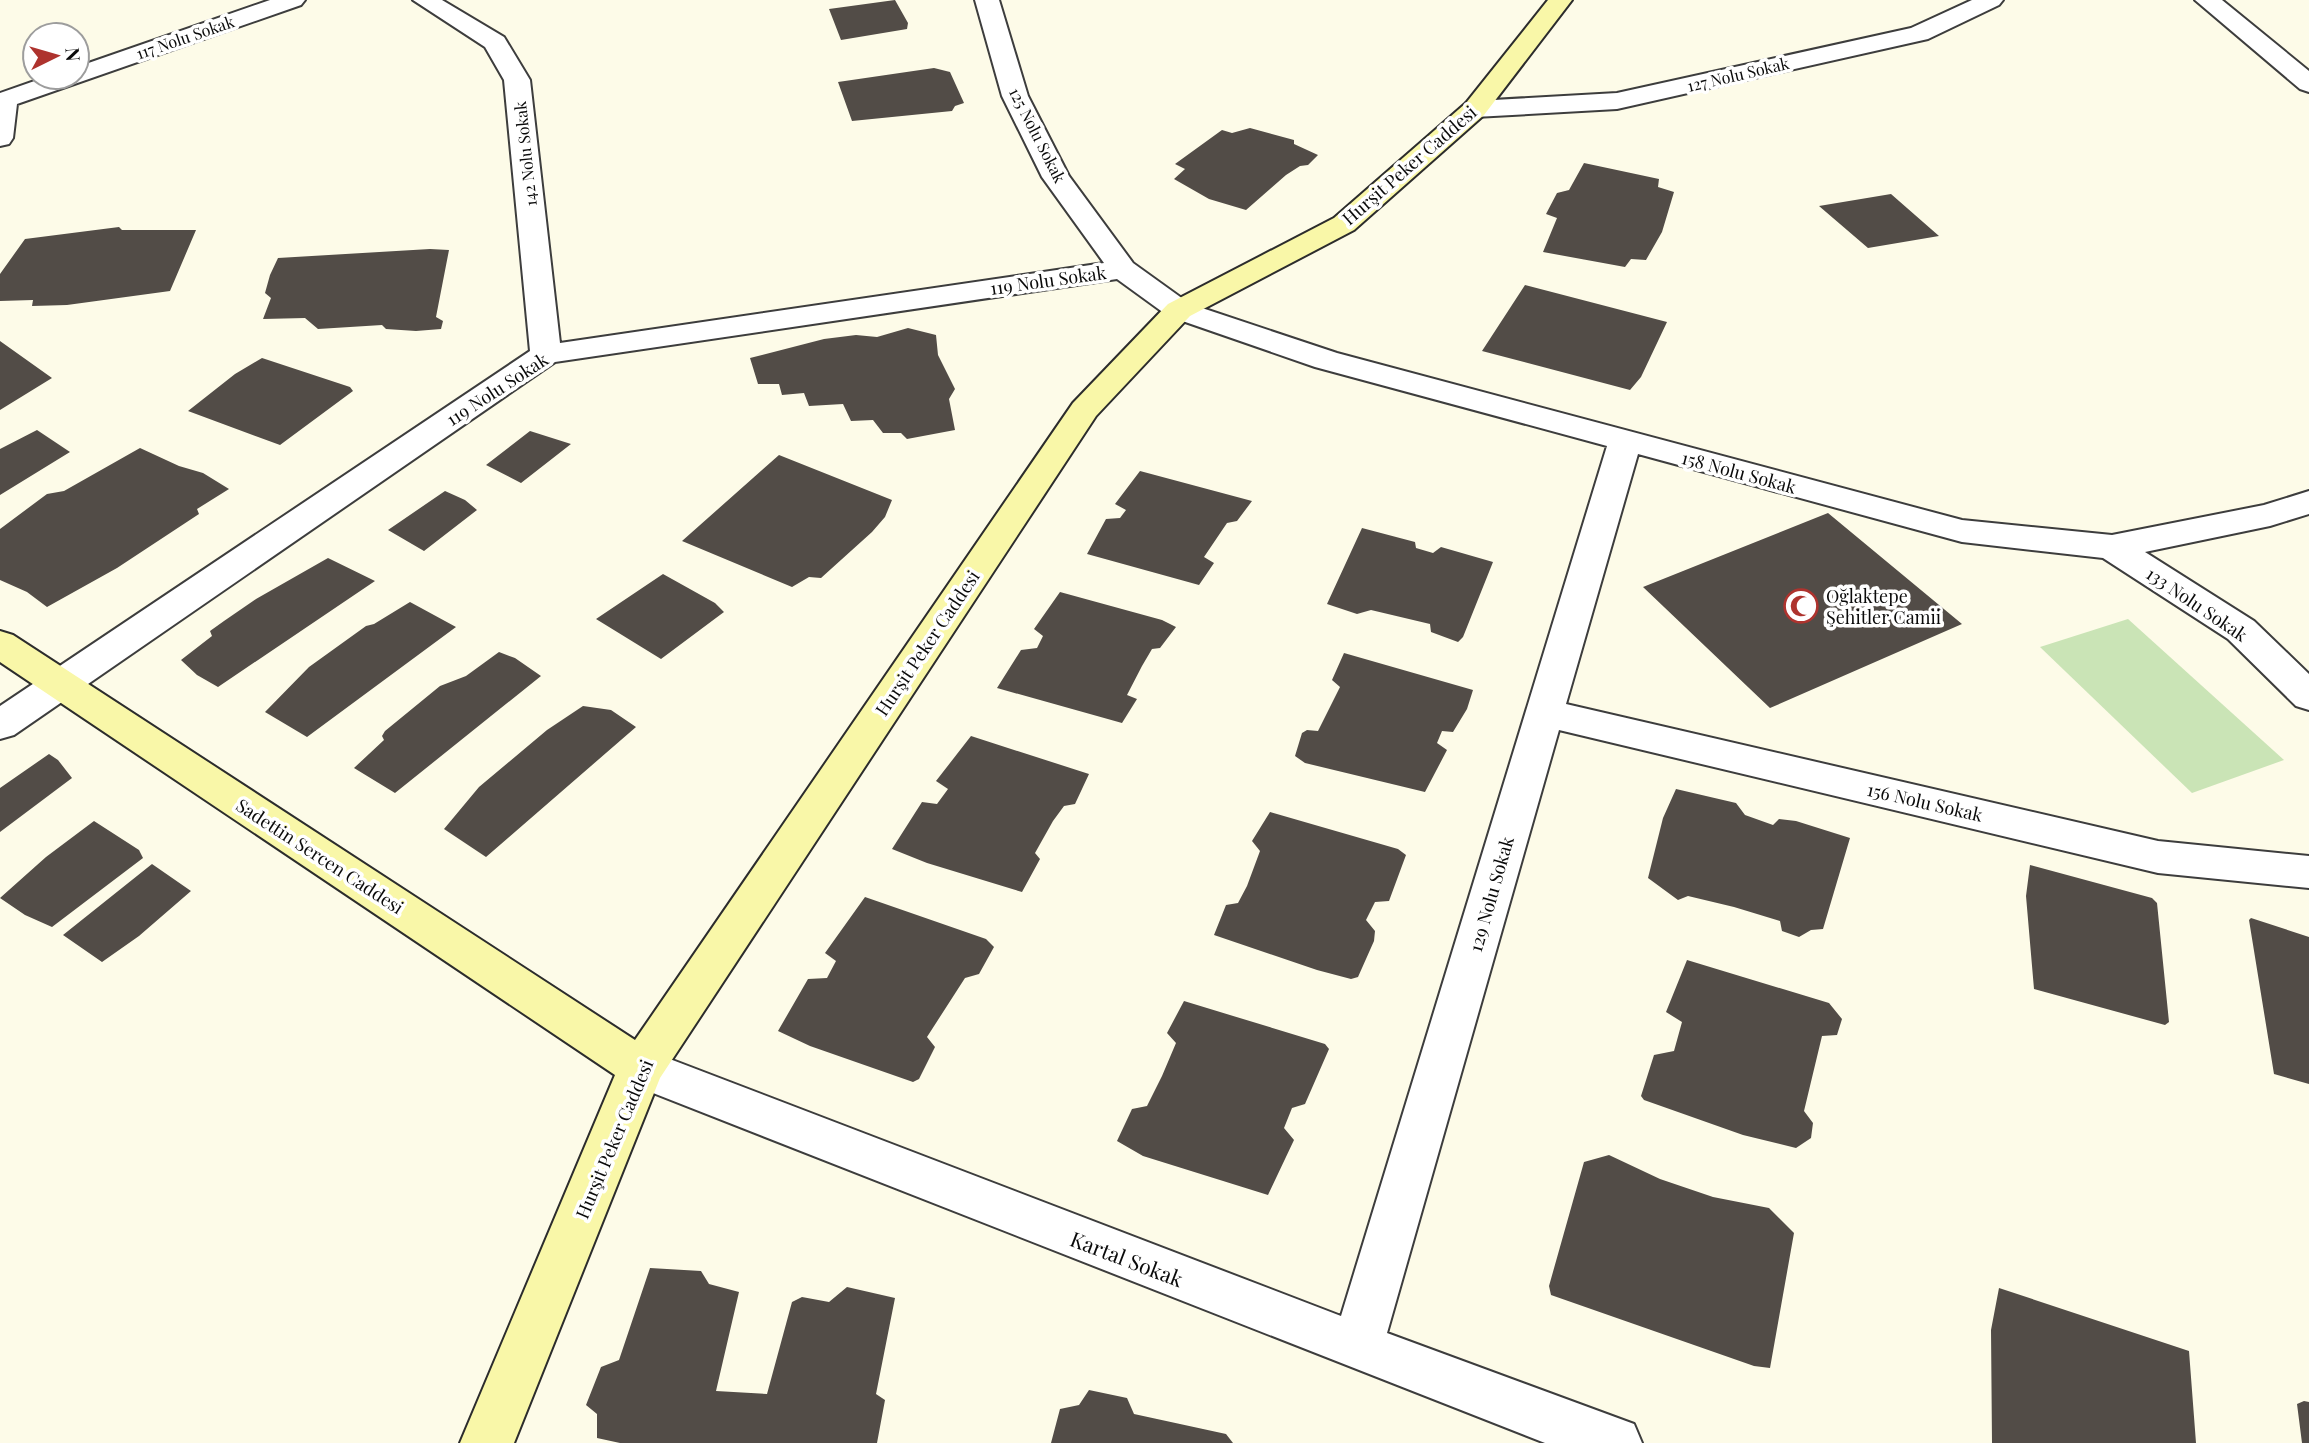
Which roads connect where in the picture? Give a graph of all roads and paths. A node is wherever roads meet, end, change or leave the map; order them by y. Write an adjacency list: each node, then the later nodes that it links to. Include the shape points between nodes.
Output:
1 (293, 0): 7 (street, 117 Nolu Sokak)
2 (425, 0): 15 (street, 142 Nolu Sokak, via 495,42 517,80)
3 (987, 0): 13 (street, 125 Nolu Sokak, via 1015,96 1056,177)
4 (1560, 0): 11 (street, Hurşit Peker Caddesi)
5 (1991, 0): 11 (street, 127 Nolu Sokak, via 1919,34 1617,101)
6 (2207, 0): 8 (street)
7 (91, 70)
8 (2309, 84)
9 (22, 91): 10 (street)
10 (2, 97): 12 (street)
11 (1475, 109): 14 (street, Hurşit Peker Caddesi, via 1344,224)
12 (0, 138)
13 (1123, 269): 14 (street, 125 Nolu Sokak); 15 (street, 119 Nolu Sokak)
14 (1179, 310): 16 (street, 158 Nolu Sokak, via 1326,360); 25 (street, Hurşit Peker Caddesi, via 1083,410)
15 (546, 354): 20 (street, 119 Nolu Sokak)
16 (1625, 441): 18 (street, 158 Nolu Sokak, via 1962,531); 22 (street, 129 Nolu Sokak)
17 (2309, 502): 18 (street, 158 Nolu Sokak, via 2270,515)
18 (2112, 547): 21 (street, 133 Nolu Sokak, via 2241,630)
19 (0, 644): 20 (street, Sadettin Sercen Caddesi)
20 (61, 684): 23 (street, 119 Nolu Sokak); 25 (street, Sadettin Sercen Caddesi)
21 (2309, 695)
22 (1545, 713): 24 (street, 156 Nolu Sokak, via 2158,857); 26 (street, 129 Nolu Sokak)
23 (0, 725)
24 (2309, 872)
25 (640, 1068): 26 (street, Kartal Sokak); 27 (street, Hurşit Peker Caddesi)
26 (1357, 1347): 28 (street, Kartal Sokak)
27 (487, 1443)
28 (1615, 1443)

